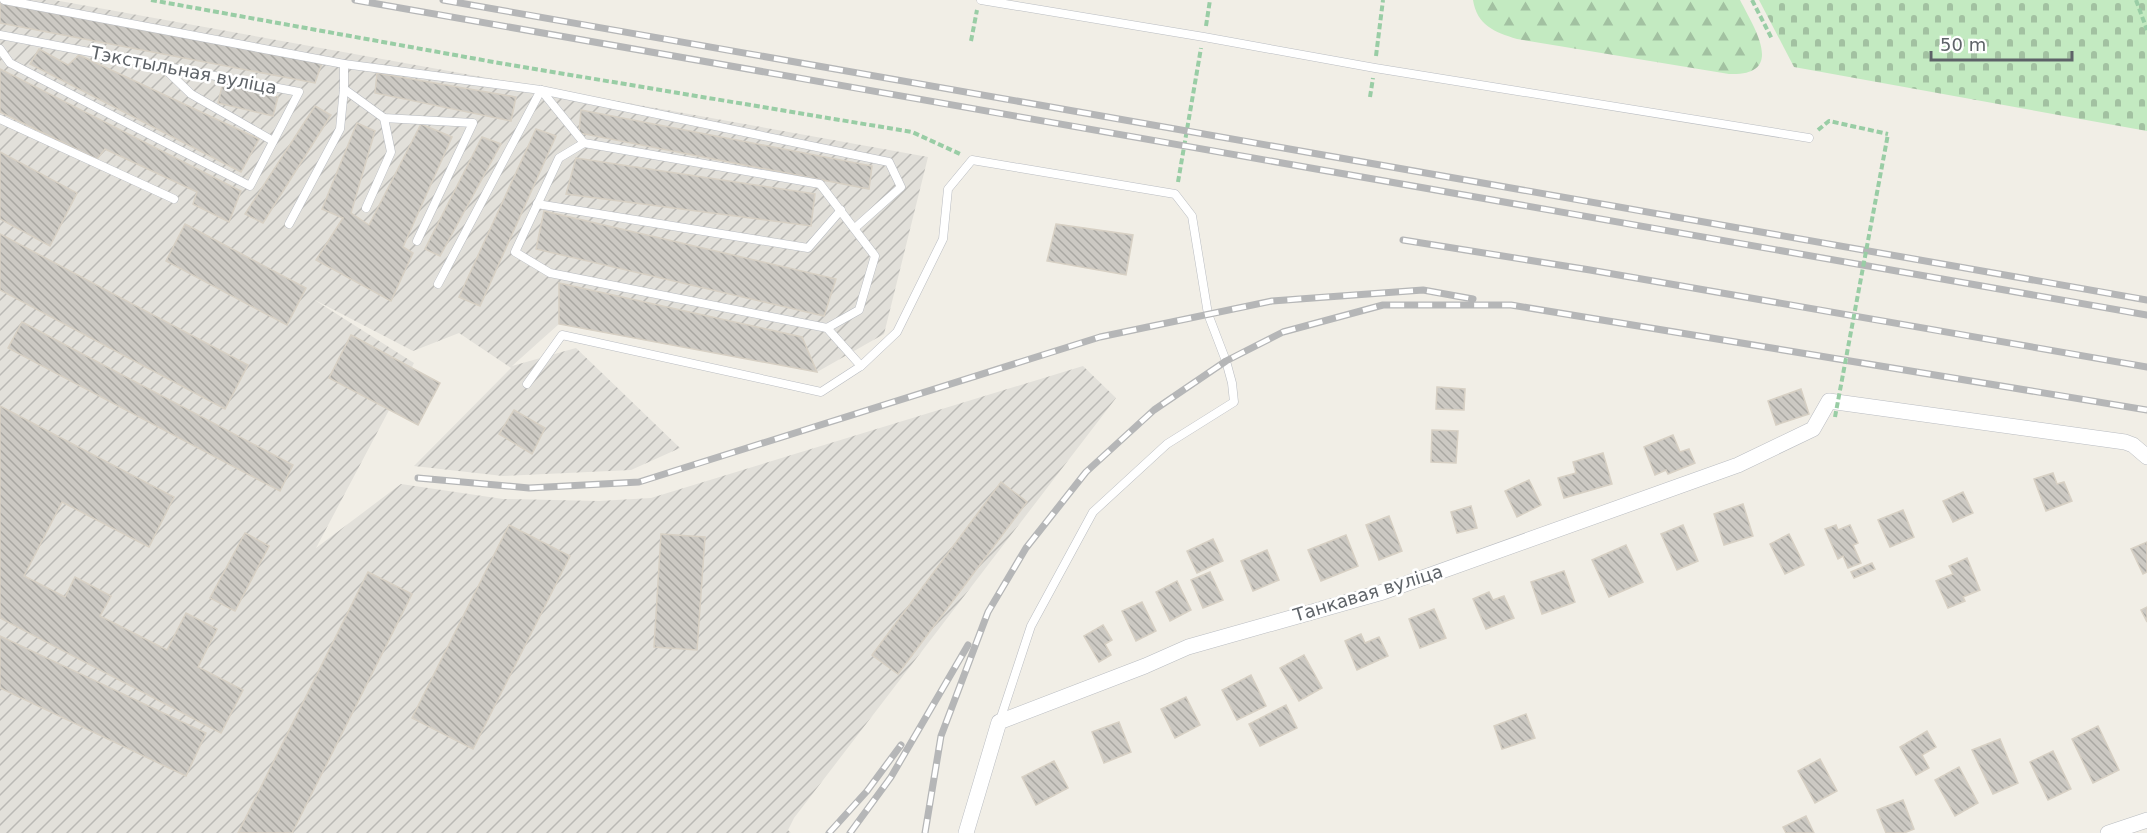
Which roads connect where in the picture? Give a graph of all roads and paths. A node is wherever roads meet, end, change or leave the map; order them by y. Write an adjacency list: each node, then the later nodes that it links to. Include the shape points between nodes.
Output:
1 (4, 0): 15 (lane)
2 (151, 0): 25 (path, via 912,132)
3 (980, 0): 11 (lane); 13 (path)
4 (1210, 0): 11 (path)
5 (1383, 0): 8 (path)
6 (1752, 0): 12 (path)
7 (2136, 0): 9 (path)
8 (1380, 17)
9 (2147, 30)
10 (0, 35): 16 (lane, Тэкстыльная вуліца)
11 (1204, 37): 22 (lane); 26 (path)
12 (1772, 39)
13 (971, 41)
14 (0, 49): 23 (lane, Тэкстыльная вуліца, via 10,63 250,186)
15 (344, 64): 17 (lane); 18 (lane)
16 (163, 67): 23 (lane, via 192,94); 23 (lane, Тэкстыльная вуліца, via 299,92)
17 (345, 89): 19 (lane); 31 (lane, via 340,129)
18 (541, 90): 24 (lane); 32 (lane, via 889,162 901,187); 34 (lane)
19 (384, 118): 29 (lane, via 391,152); 33 (lane, via 473,123)
20 (0, 119): 27 (lane)
21 (1829, 121): 38 (path, bridge, via 1888,134)
22 (1809, 138)
23 (273, 141)
24 (584, 143): 28 (lane, via 559,158); 30 (lane, via 820,184)
25 (972, 160): 26 (lane); 36 (lane, via 948,189 944,239 897,332)
26 (1175, 194): 40 (lane, via 1192,216 1208,314 1226,361 1234,402 1167,444 1093,512 1031,626)
27 (174, 199)
28 (537, 204): 30 (lane, via 808,248); 35 (lane, via 515,252 550,273)
29 (366, 208)
30 (841, 210): 32 (lane)
31 (290, 224)
32 (855, 228): 35 (lane, via 875,256 859,310)
33 (417, 241)
34 (438, 284)
35 (827, 328): 36 (lane)
36 (861, 366): 37 (lane, via 821,392 562,335)
37 (527, 384)
38 (1835, 417)
39 (2147, 457): 40 (street, Танкавая вуліца, via 2125,442 1829,401 1813,429 1738,465 1383,592 1188,647)
40 (999, 722): 42 (street)
41 (2147, 820): 43 (street)
42 (966, 833)
43 (2108, 833)

